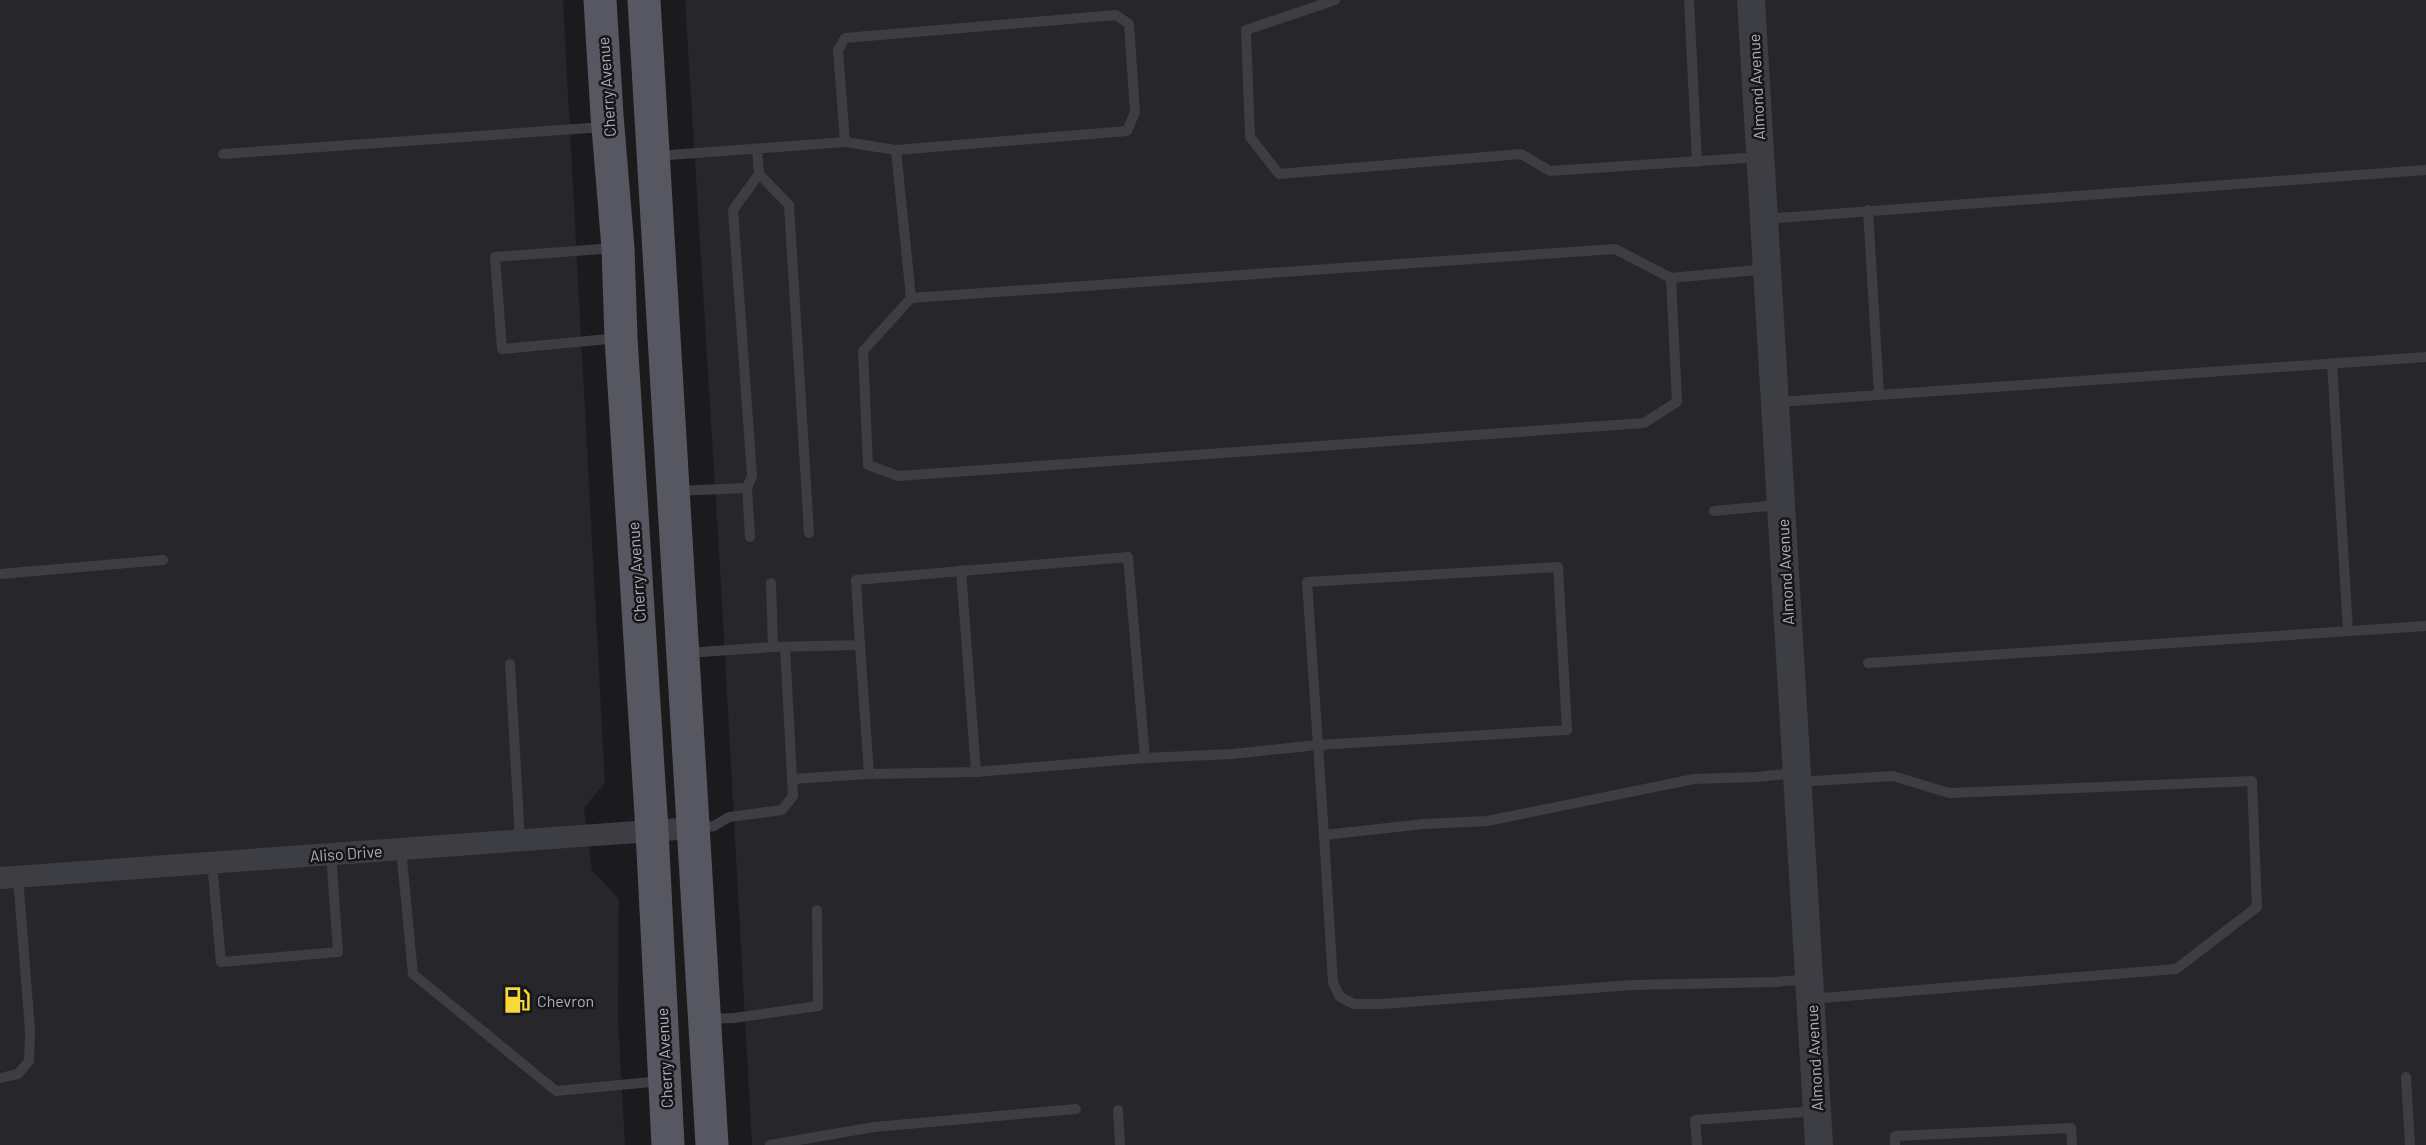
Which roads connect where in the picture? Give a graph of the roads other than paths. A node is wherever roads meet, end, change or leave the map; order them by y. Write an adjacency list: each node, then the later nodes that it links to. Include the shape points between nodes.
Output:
1 (600, 0): 6 (main road, Cherry Avenue)
2 (644, 0): 11 (main road)
3 (1335, 0): 13 (lane, via 1246,30 1250,137 1279,174 1521,154 1550,171)
4 (1689, 0): 13 (lane)
5 (1751, 0): 12 (street, Almond Avenue)
6 (608, 127): 10 (lane); 18 (main road, Cherry Avenue)
7 (844, 142): 8 (lane); 9 (lane); 9 (lane, via 838,50 845,38 1116,15 1129,24 1136,112 1127,132)
8 (757, 149): 11 (lane); 15 (lane)
9 (896, 150): 21 (lane)
10 (223, 154)
11 (653, 156): 28 (main road)
12 (1760, 157): 13 (lane); 17 (street, Almond Avenue)
13 (1697, 162)
14 (2426, 170): 16 (lane)
15 (759, 174): 27 (lane, via 733,210 752,476); 31 (lane, via 789,205)
16 (1868, 210): 17 (lane); 25 (lane)
17 (1764, 219): 19 (street, Almond Avenue)
18 (618, 248): 22 (main road, Cherry Avenue); 22 (lane, via 495,257 502,349)
19 (1767, 269): 20 (lane); 26 (street, Almond Avenue)
20 (1671, 278): 21 (lane, via 1615,249); 21 (lane, via 1677,402 1644,423 898,476 868,465 863,351)
21 (911, 298)
22 (621, 338): 51 (main road, Cherry Avenue)
23 (2426, 357): 24 (lane)
24 (2332, 363): 25 (lane); 38 (lane)
25 (1879, 394): 26 (lane)
26 (1775, 402): 29 (street, Almond Avenue)
27 (747, 488): 28 (lane); 32 (lane)
28 (672, 492): 41 (main road)
29 (1782, 505): 30 (lane); 48 (street, Almond Avenue)
30 (1714, 511)
31 (809, 533)
32 (750, 537)
33 (163, 560): 35 (lane)
34 (961, 570): 39 (lane, via 856,580); 45 (lane, via 1128,557); 46 (lane)
35 (0, 574)
36 (771, 583): 40 (lane)
37 (2426, 626): 38 (lane)
38 (2348, 631): 42 (lane)
39 (860, 645): 40 (lane); 47 (lane)
40 (779, 647): 41 (lane); 49 (lane)
41 (683, 653): 50 (main road)
42 (1868, 663)
43 (510, 664): 53 (lane)
44 (1318, 745): 44 (lane, via 1307,582 1558,567 1567,730); 45 (lane); 52 (lane)
45 (1145, 758): 46 (lane)
46 (976, 772): 47 (lane)
47 (869, 774): 49 (lane)
48 (1796, 777): 52 (lane, via 1694,779 1487,821); 59 (street, Almond Avenue); 59 (lane, via 1893,776 1949,793 2252,781 2257,907 2176,969 1911,991)
49 (792, 779): 50 (lane, via 793,796 782,810 729,817)
50 (703, 827): 51 (street, Aliso Drive); 60 (main road)
51 (652, 831): 53 (street, Aliso Drive); 63 (main road, Cherry Avenue)
52 (1324, 835): 59 (lane, via 1334,983 1340,998 1354,1004 1632,985 1776,982)
53 (520, 840): 54 (street, Aliso Drive)
54 (401, 849): 55 (street, Aliso Drive); 63 (lane, via 412,974 556,1090)
55 (331, 854): 56 (street, Aliso Drive); 56 (lane, via 338,952 221,962)
56 (212, 863): 57 (street, Aliso Drive)
57 (9, 878): 62 (lane, via 30,1031 29,1061 18,1074)
58 (817, 910): 60 (lane, via 818,1006)
59 (1810, 989): 66 (street, Almond Avenue)
60 (703, 1019): 68 (main road)
61 (2406, 1077): 75 (lane)
62 (0, 1078)
63 (665, 1081): 67 (main road, Cherry Avenue)
64 (1076, 1109): 69 (lane, via 874,1126)
65 (1118, 1110): 70 (lane)
66 (1817, 1111): 71 (lane, via 1695,1120); 72 (street, Almond Avenue)
67 (668, 1145)
68 (712, 1145)
69 (770, 1145)
70 (1120, 1145)
71 (1697, 1145)
72 (1819, 1145)
73 (1895, 1145): 74 (lane, via 1895,1136 2071,1128)
74 (2072, 1145)
75 (2410, 1145)

